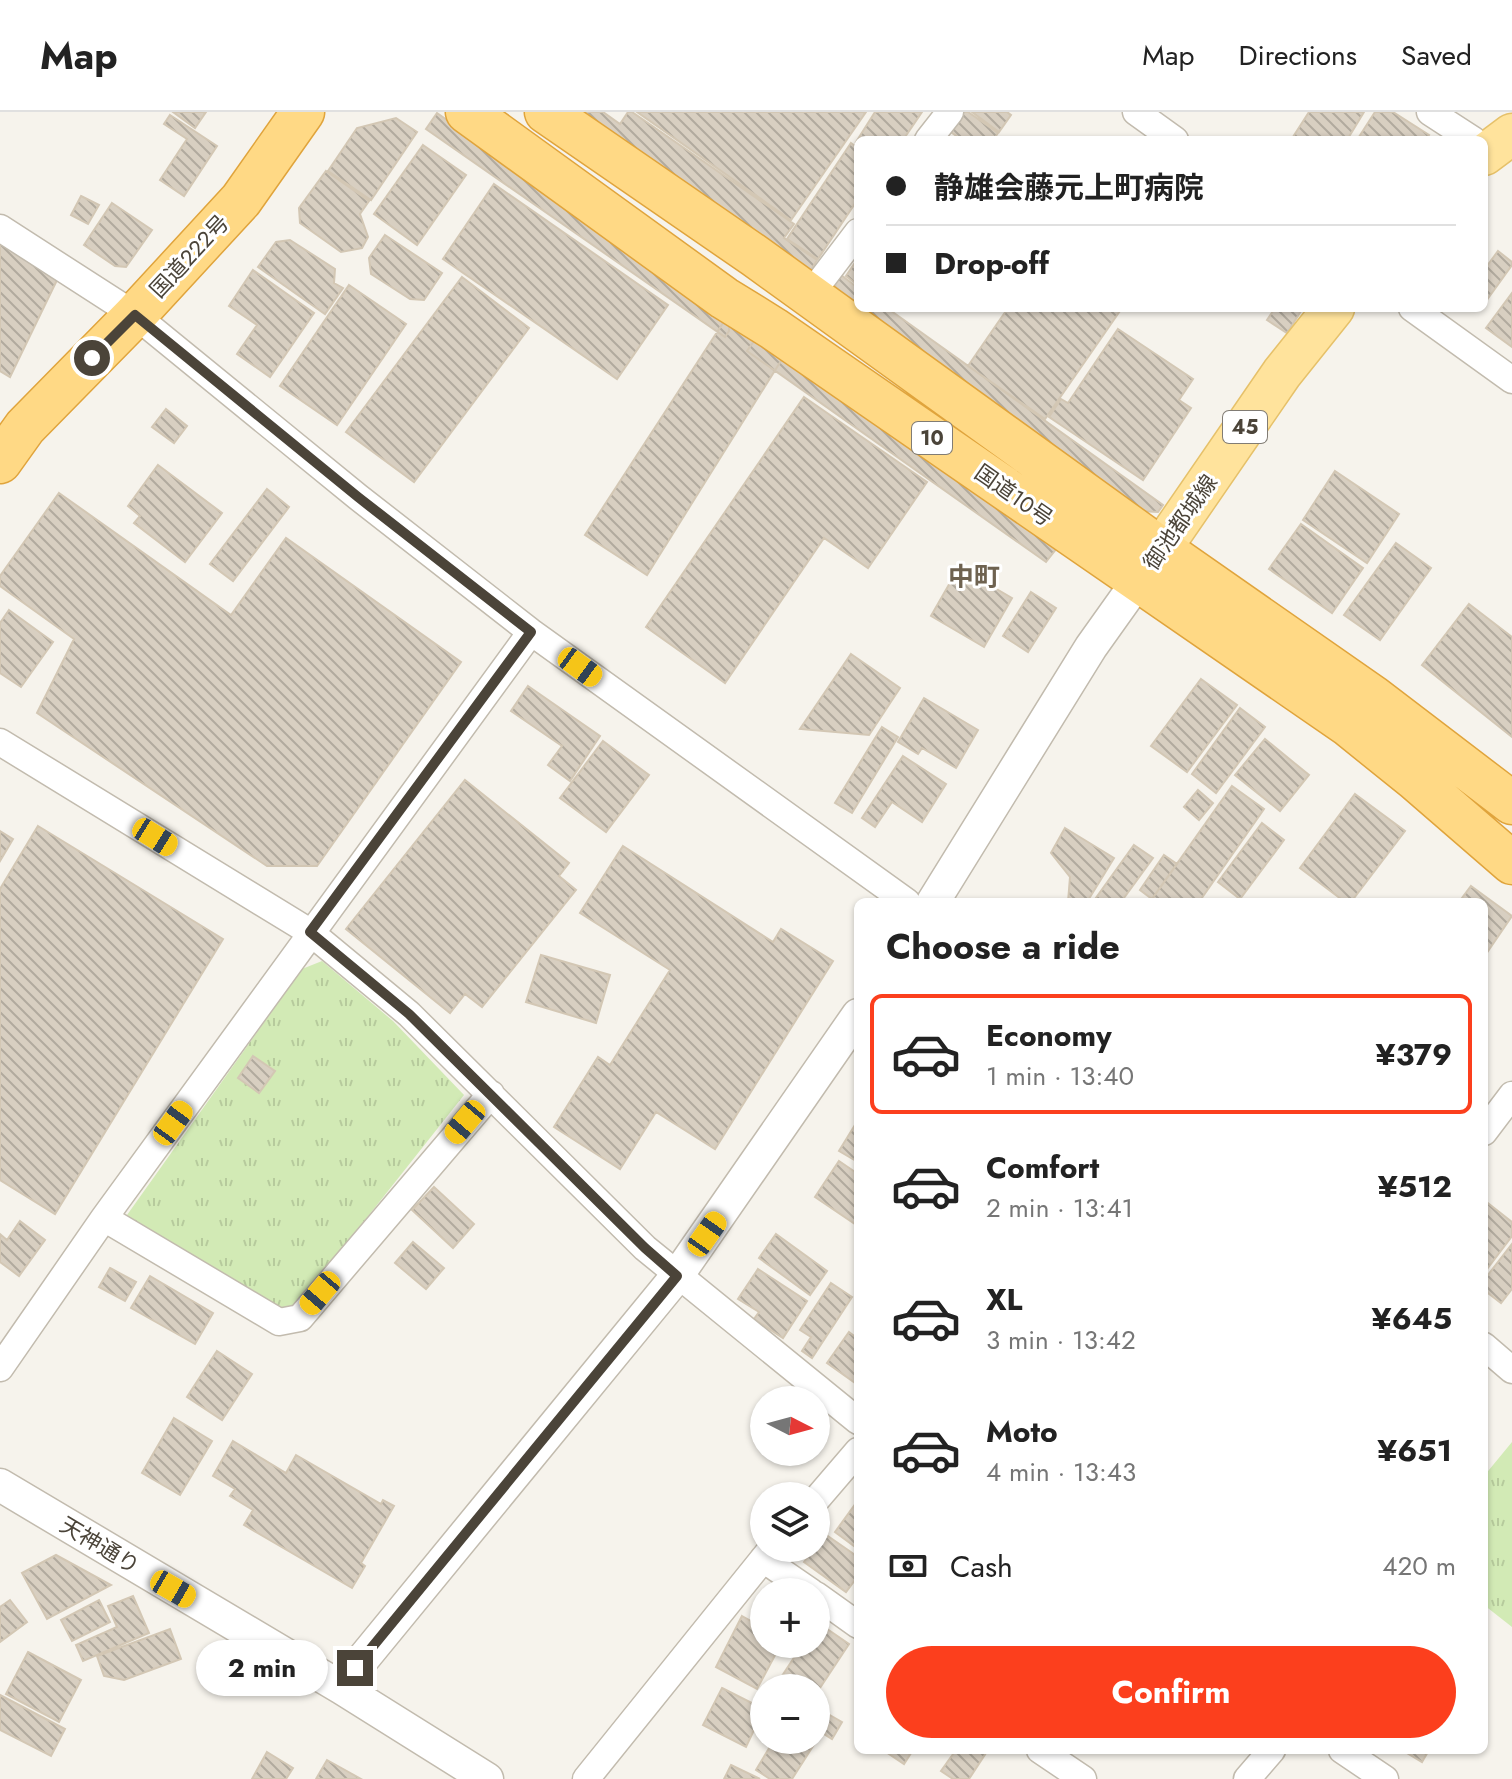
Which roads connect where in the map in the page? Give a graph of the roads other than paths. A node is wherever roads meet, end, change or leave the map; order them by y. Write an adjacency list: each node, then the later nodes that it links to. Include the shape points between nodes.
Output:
1 (303, 112): 15 (highway, 国道222号, via 241,200)
2 (467, 112): 18 (highway, 国道10号 / 10, via 724,298)
3 (546, 112): 12 (highway, 国道10号 / 10)
4 (950, 112): 7 (street)
5 (1136, 112): 8 (street)
6 (1430, 112): 9 (street)
7 (931, 136)
8 (1169, 136)
9 (1470, 136)
10 (0, 228): 15 (street)
11 (854, 237): 12 (street)
12 (810, 295): 18 (highway, 国道10号 / 10)
13 (1331, 312): 18 (main road, 御池都城線 / 45, via 1282,373)
14 (1418, 312): 16 (street)
15 (135, 315): 17 (highway, 国道222号, via 25,427); 19 (street)
16 (1512, 380)
17 (0, 462)
18 (1149, 565): 21 (highway, 国道10号 / 10, via 1373,697); 22 (highway, 国道10号 / 10); 24 (street, via 1091,647)
19 (531, 632): 23 (street); 25 (street)
20 (0, 742): 25 (street)
21 (1512, 803)
22 (1512, 863)
23 (901, 898)
24 (935, 898)
25 (310, 932): 27 (street, via 409,1014); 30 (street)
26 (854, 1021): 31 (street)
27 (491, 1094): 30 (street, via 300,1318 279,1322); 31 (street)
28 (1512, 1095): 29 (street)
29 (1488, 1127)
30 (104, 1218): 33 (street)
31 (677, 1276): 35 (street); 44 (street)
32 (1488, 1349): 34 (street)
33 (0, 1368)
34 (1512, 1370)
35 (854, 1418)
36 (854, 1456): 37 (street)
37 (830, 1484)
38 (0, 1485): 44 (street, 天神通り)
39 (761, 1562): 50 (street)
40 (778, 1562): 41 (street)
41 (796, 1578)
42 (830, 1605): 43 (street)
43 (854, 1622)
44 (340, 1687): 49 (street, 天神通り)
45 (1044, 1754): 48 (street)
46 (1269, 1754): 51 (street)
47 (1348, 1754): 52 (street)
48 (1067, 1775)
49 (487, 1779)
50 (586, 1779)
51 (1247, 1779)
52 (1385, 1779)

